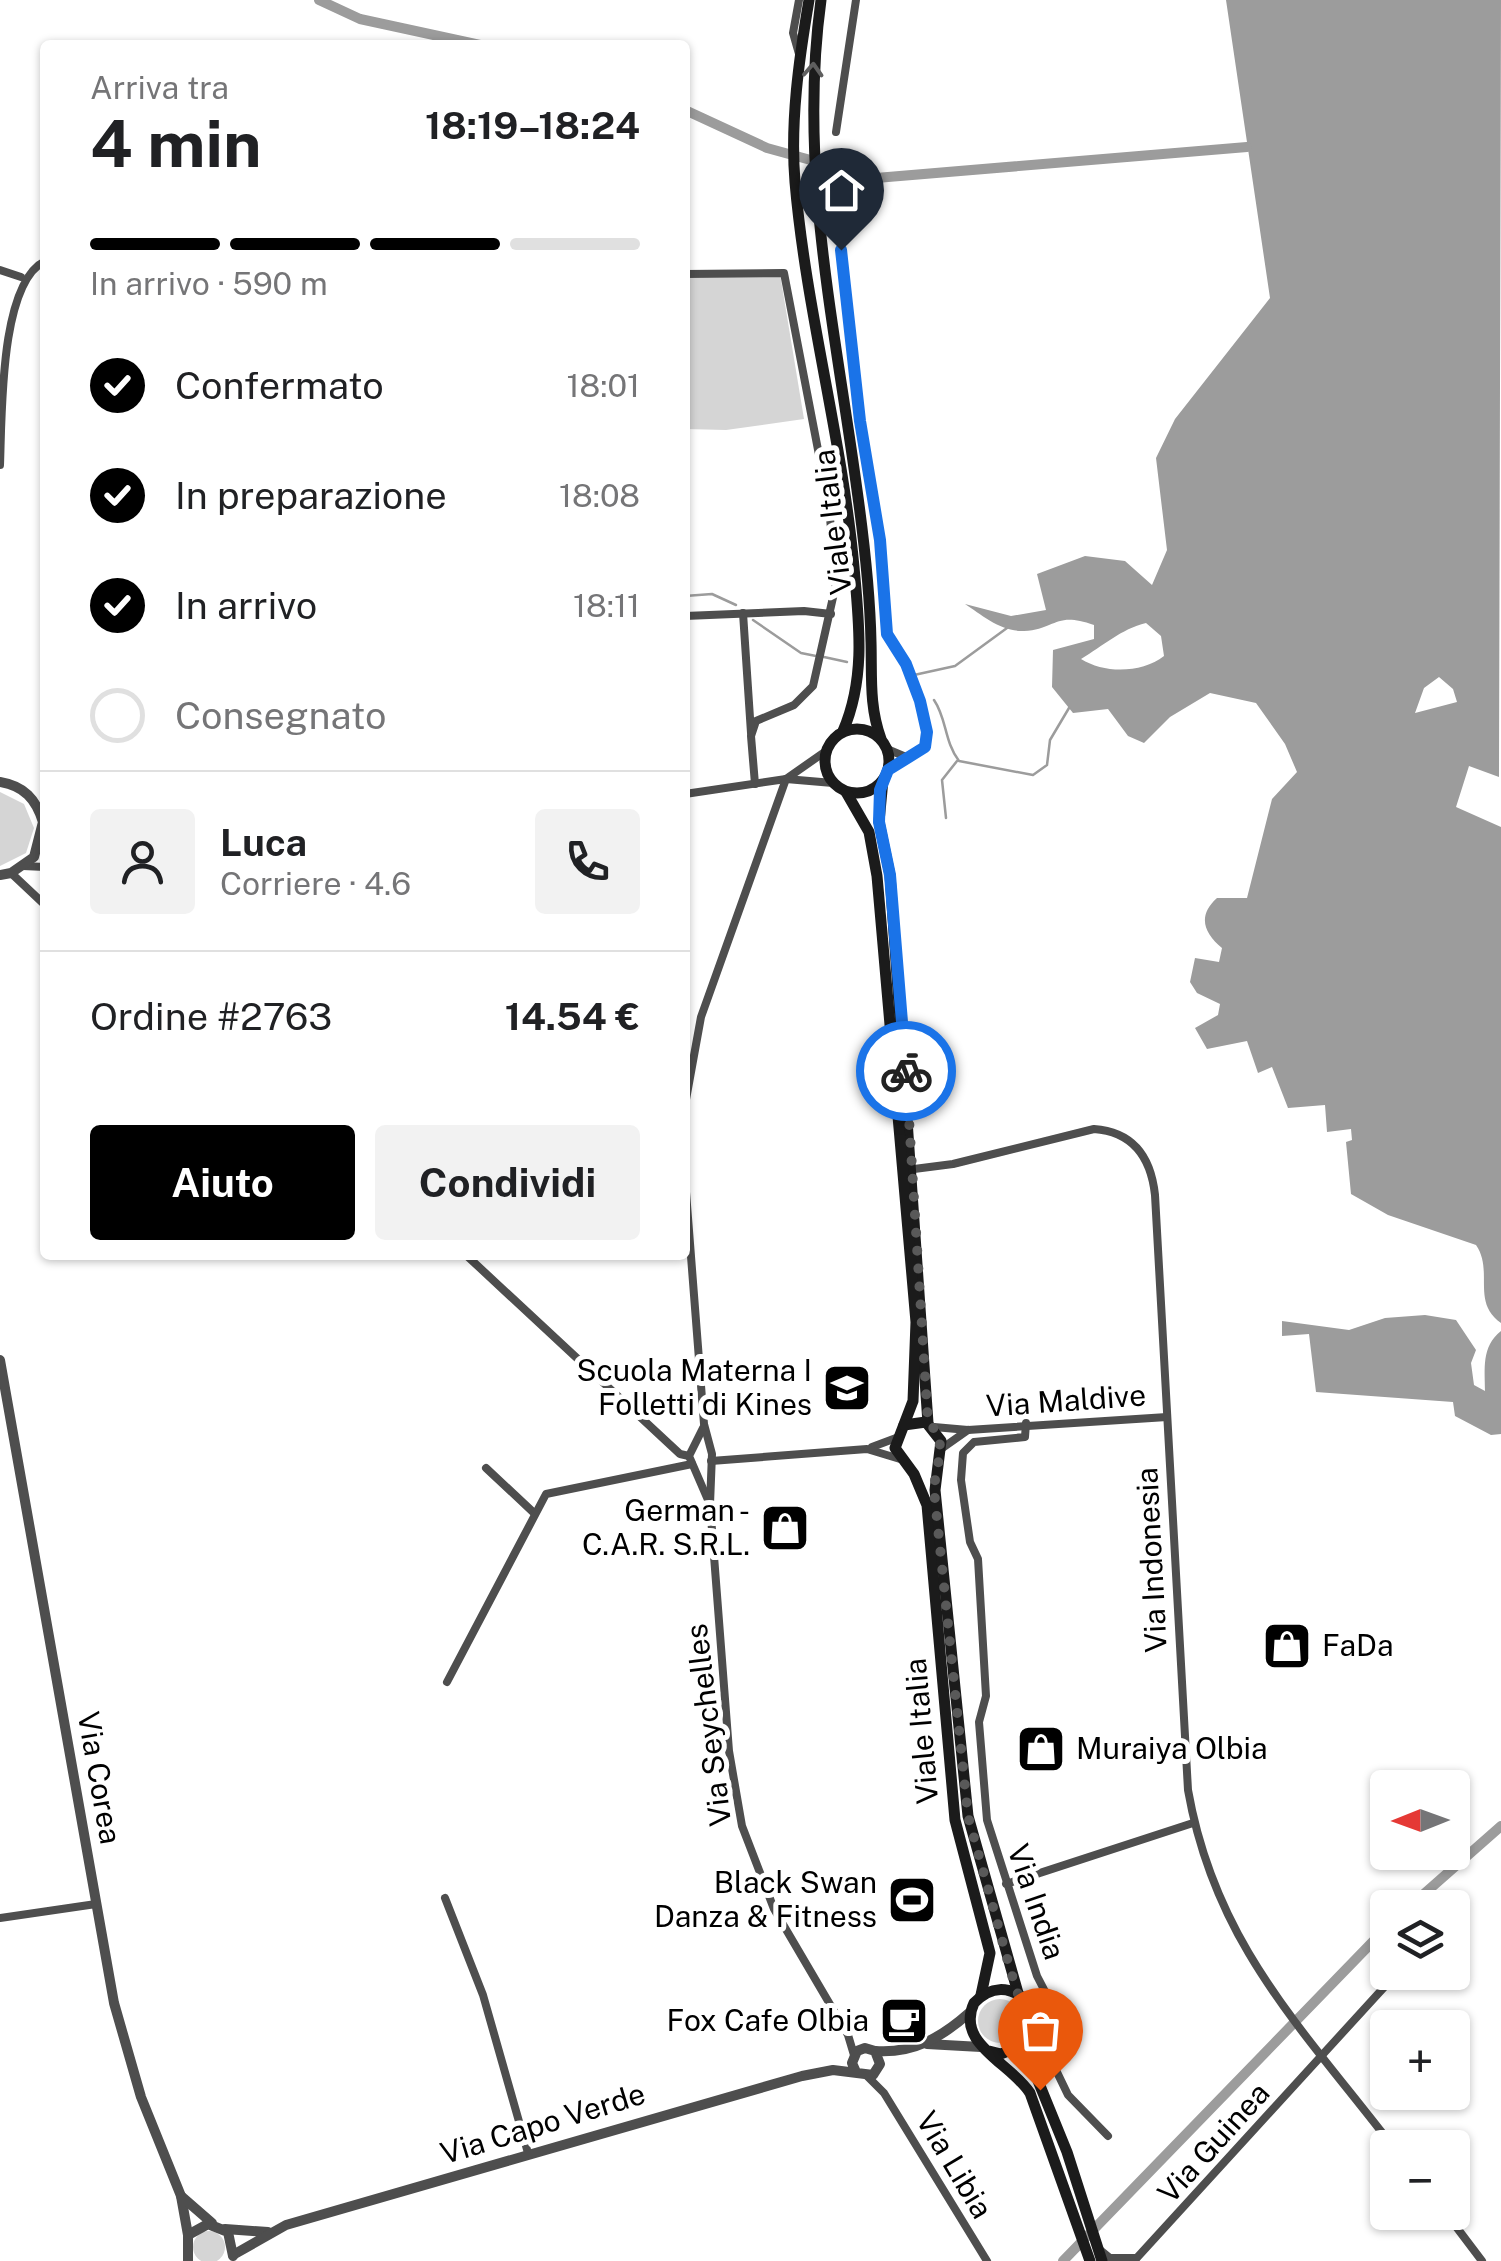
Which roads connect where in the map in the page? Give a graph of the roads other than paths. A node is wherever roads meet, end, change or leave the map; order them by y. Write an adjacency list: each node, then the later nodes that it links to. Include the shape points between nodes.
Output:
1 (799, 0): 5 (street, via 794,32)
2 (809, 0): 5 (main road, Viale Italia)
3 (821, 0): 18 (main road, Viale Italia, one-way to 3, via 870,695 857,490 814,185)
4 (856, 0): 6 (street)
5 (800, 60): 16 (main road, Viale Italia, via 795,182 846,492 858,613 857,690)
6 (836, 132)
7 (838, 218): 20 (street, via 887,634 909,674 927,732 925,747)
8 (40, 263): 11 (street)
9 (0, 270): 11 (street)
10 (690, 274): 14 (street, via 776,271 789,281 834,540)
11 (20, 277): 12 (street, via 7,312)
12 (0, 464)
13 (743, 613): 14 (street); 15 (street); 17 (street)
14 (831, 614): 17 (street, via 804,698 764,714)
15 (690, 616)
16 (843, 731): 18 (main road, via 863,729); 19 (main road)
17 (751, 736): 25 (street)
18 (884, 744): 20 (street); 21 (main road)
19 (826, 751): 22 (street); 24 (main road)
20 (906, 757): 21 (street)
21 (886, 776): 26 (main road, via 866,792); 35 (main road, via 879,822 890,875)
22 (786, 779): 24 (street); 25 (street); 34 (street, via 701,1017)
23 (0, 782): 28 (street, via 31,796)
24 (833, 783): 26 (main road)
25 (755, 784): 27 (street)
26 (846, 792): 43 (main road, via 869,832 878,876 916,1322 916,1380)
27 (690, 793)
28 (40, 816)
29 (40, 846): 30 (street)
30 (23, 866): 31 (street); 32 (street)
31 (40, 866)
32 (6, 874): 33 (street)
33 (40, 900)
34 (690, 1078)
35 (914, 1169): 39 (street, Via Indonesia, via 1094,1129 1119,1134 1140,1150 1155,1195); 42 (main road)
36 (690, 1243): 41 (street, Via Seychelles)
37 (471, 1260): 46 (street)
38 (0, 1360): 60 (street, Via Corea)
39 (1167, 1417): 40 (street, Via Maldive); 57 (street, Via Indonesia)
40 (1026, 1423): 44 (street, Via Maldive); 58 (street, Via India, via 1025,1438 974,1442 963,1454 962,1499 978,1559 986,1820)
41 (704, 1424): 49 (street, Via Seychelles); 50 (street, Via Seychelles)
42 (931, 1425): 43 (main road); 44 (street, Via Maldive); 48 (main road)
43 (904, 1426): 45 (main road)
44 (968, 1430): 48 (street, Via Maldive)
45 (896, 1438): 47 (street); 51 (main road)
46 (671, 1446): 49 (street); 53 (street)
47 (868, 1449): 50 (street); 51 (street)
48 (939, 1454): 51 (main road, via 922,1468); 63 (main road, Viale Italia, via 934,1490 968,1816)
49 (693, 1456): 50 (street); 50 (street); 53 (street); 54 (street, Via Seychelles)
50 (710, 1457): 54 (street, Via Seychelles)
51 (903, 1462): 64 (main road, Viale Italia, via 927,1505 955,1820 990,1952)
52 (486, 1468): 55 (street)
53 (666, 1468): 55 (street, via 546,1494)
54 (710, 1504): 66 (street, Via Seychelles, via 729,1751 742,1826 774,1909)
55 (533, 1512): 56 (street)
56 (447, 1682)
57 (1194, 1823): 58 (street); 72 (street, Via Indonesia, via 1217,1899 1248,1958)
58 (1006, 1884): 79 (street, Via India, via 1052,2005 1055,2068 1068,2095)
59 (445, 1898): 80 (street, via 483,1995)
60 (96, 1904): 61 (street); 81 (street, Via Corea, via 121,2035)
61 (0, 1918)
62 (1382, 1990): 72 (street, Via Guinea)
63 (1018, 1994): 64 (main road, via 1006,1989); 67 (main road, via 1032,2012)
64 (981, 1995): 65 (main road)
65 (969, 2013): 68 (street); 69 (main road, via 972,2035)
66 (848, 2035): 70 (street, Via Seychelles); 73 (street, Via Seychelles)
67 (1029, 2038): 69 (main road, via 1013,2051); 82 (main road)
68 (926, 2044): 69 (street); 71 (street)
69 (985, 2049): 82 (main road, via 1014,2070 1030,2093)
70 (870, 2050): 71 (street); 73 (street, Via Capo Verde); 74 (street)
71 (897, 2052): 74 (street)
72 (1324, 2056): 78 (street, Via Indonesia); 89 (street, Via Guinea)
73 (853, 2057): 75 (street, Via Capo Verde); 76 (street)
74 (879, 2066): 76 (street); 77 (street, Via Libia)
75 (833, 2070): 76 (street, Via Capo Verde); 80 (street, Via Capo Verde)
76 (862, 2074): 77 (street, Via Libia)
77 (884, 2093): 91 (street, Via Libia)
78 (1380, 2130)
79 (1108, 2136)
80 (528, 2153): 85 (street, Via Capo Verde)
81 (181, 2196): 83 (street); 86 (street)
82 (1082, 2218): 87 (main road)
83 (219, 2226): 85 (street); 86 (street, via 198,2226); 88 (street, via 233,2240)
84 (1458, 2230): 92 (street)
85 (269, 2232): 88 (street)
86 (188, 2235): 90 (street)
87 (1095, 2254): 89 (street, Via Guinea)
88 (232, 2258)
89 (1135, 2259)
90 (188, 2261)
91 (987, 2261)
92 (1482, 2261)

